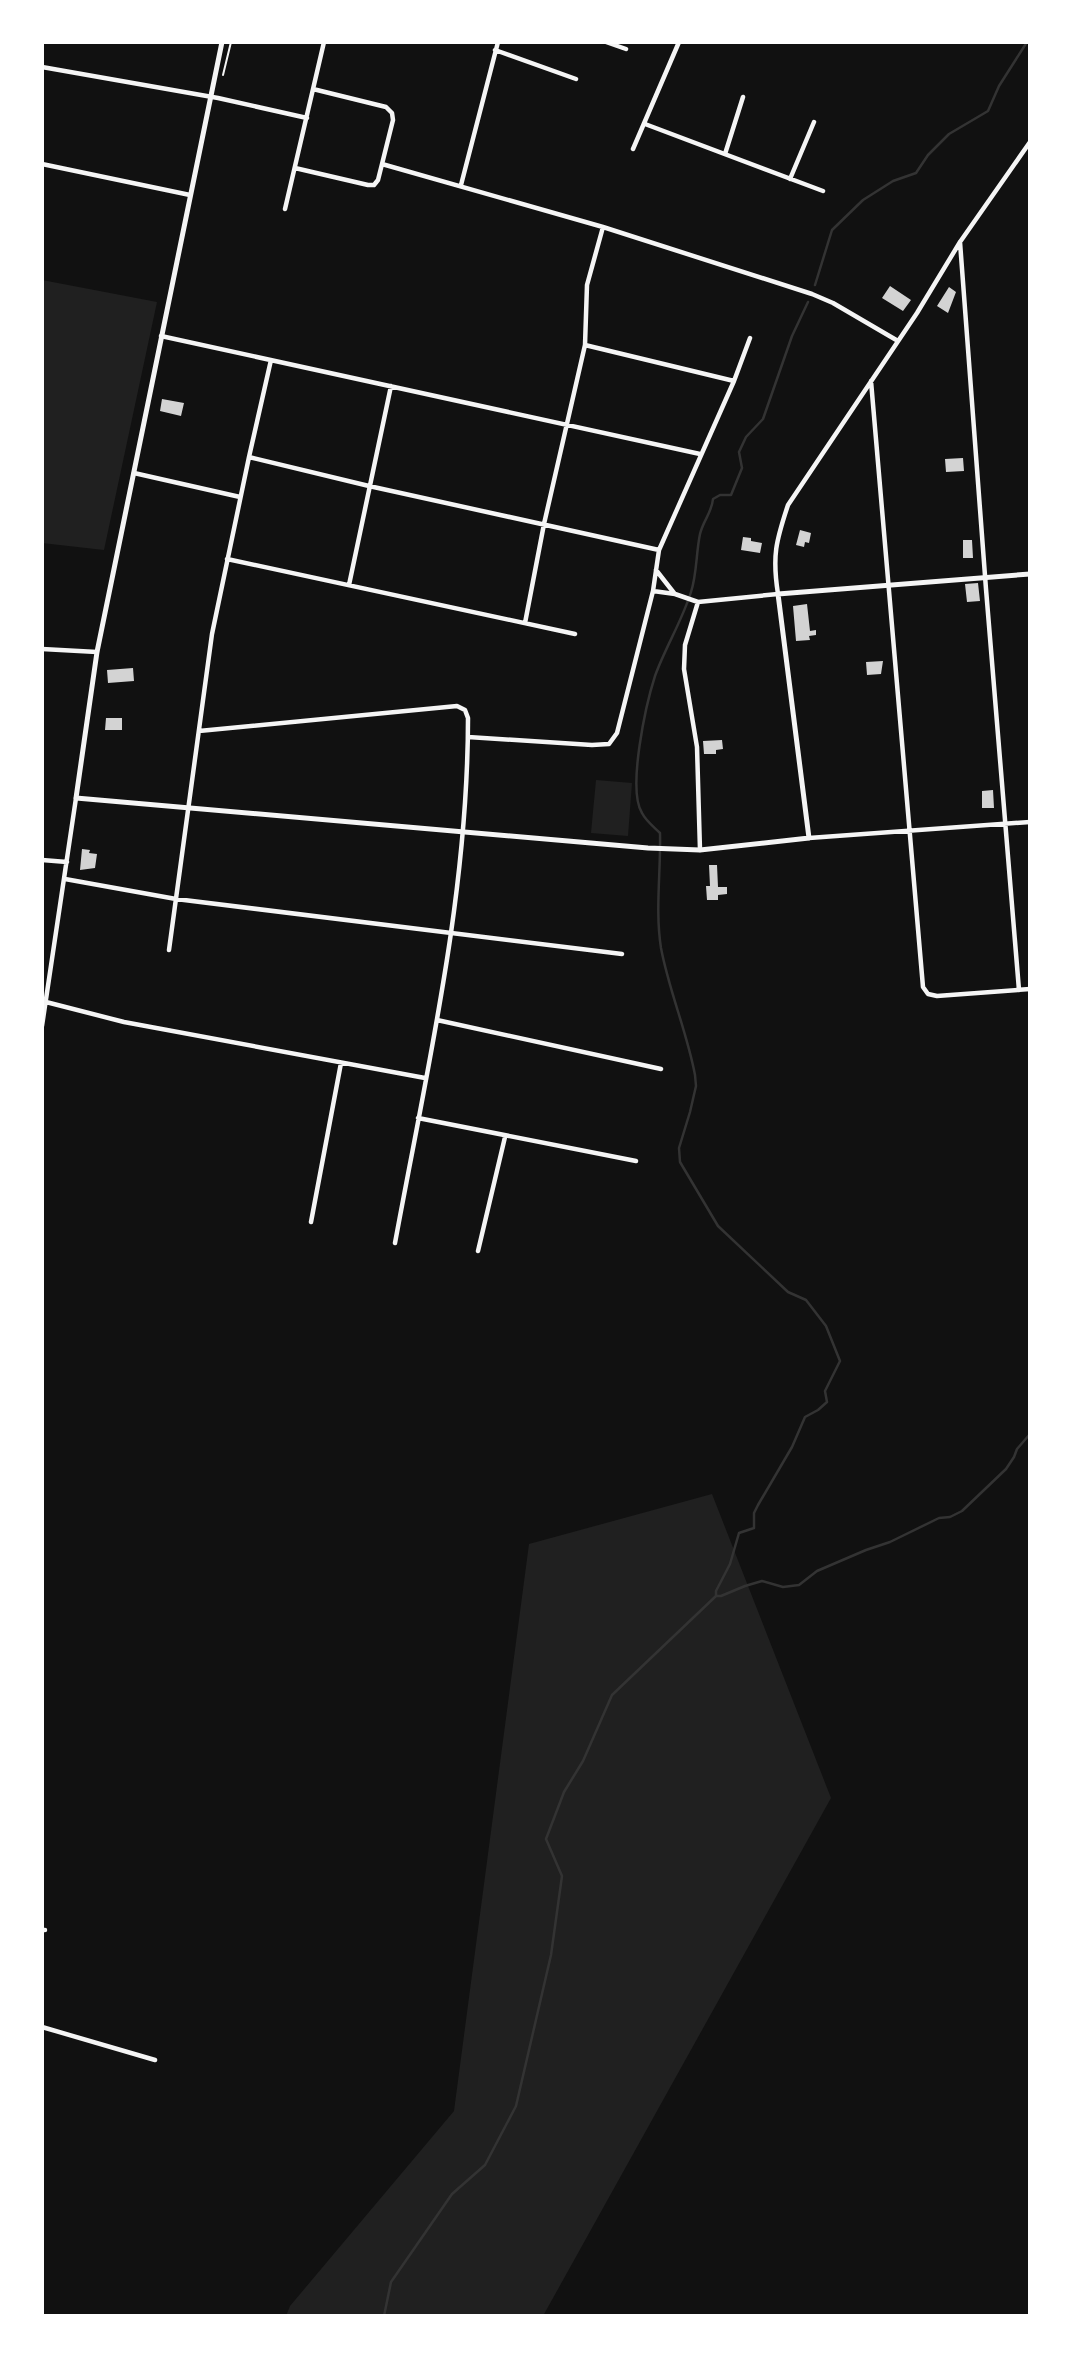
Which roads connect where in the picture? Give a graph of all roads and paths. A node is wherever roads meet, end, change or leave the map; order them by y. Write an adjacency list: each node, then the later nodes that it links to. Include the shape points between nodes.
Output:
1 (222, 42): 13 (street)
2 (231, 42): 10 (path)
3 (324, 42): 12 (street)
4 (498, 42): 8 (street)
5 (606, 42): 7 (street)
6 (679, 42): 17 (street)
7 (626, 49)
8 (495, 50): 11 (street); 25 (street)
9 (42, 67): 13 (street)
10 (223, 75)
11 (576, 79)
12 (313, 89): 15 (street); 22 (street, via 386,107 392,113)
13 (210, 97): 15 (street); 27 (street)
14 (743, 97): 20 (street)
15 (307, 118): 23 (street)
16 (814, 122): 24 (street)
17 (645, 124): 19 (street); 20 (street)
18 (1030, 142): 30 (street)
19 (634, 149)
20 (725, 154): 24 (street)
21 (42, 164): 27 (street)
22 (382, 164): 23 (street, via 374,185); 25 (street)
23 (295, 168): 28 (street)
24 (790, 179): 26 (street)
25 (461, 186): 29 (street)
26 (823, 191)
27 (190, 195): 31 (street)
28 (285, 209)
29 (603, 227): 33 (street, via 812,294); 34 (street, via 587,285)
30 (960, 242): 33 (street); 50 (street)
31 (161, 336): 35 (street); 42 (street)
32 (750, 338): 36 (street)
33 (898, 341): 37 (street)
34 (585, 345): 36 (street); 39 (street)
35 (271, 360): 38 (street); 41 (street)
36 (734, 381): 40 (street)
37 (872, 381): 52 (street); 55 (street, via 788,505 774,565)
38 (391, 386): 39 (street); 43 (street)
39 (567, 425): 40 (street); 45 (street)
40 (700, 454): 46 (street)
41 (248, 457): 43 (street); 44 (street)
42 (134, 473): 44 (street); 60 (street)
43 (369, 486): 45 (street); 51 (street)
44 (240, 496): 47 (street)
45 (544, 524): 46 (street); 57 (street)
46 (659, 550): 48 (street)
47 (227, 559): 51 (street); 61 (street)
48 (656, 569): 53 (street); 54 (street)
49 (1030, 574): 50 (street)
50 (985, 577): 52 (street); 66 (street)
51 (349, 586): 57 (street)
52 (888, 586): 55 (street); 68 (street)
53 (653, 591): 54 (street); 62 (street, via 617,733 609,744)
54 (675, 594): 56 (street)
55 (778, 594): 56 (street); 69 (street)
56 (698, 602): 70 (street, via 685,645 684,669 697,747)
57 (525, 624): 58 (street)
58 (575, 634)
59 (42, 649): 60 (street)
60 (97, 652): 63 (street)
61 (199, 731): 62 (street, via 457,706 468,718); 64 (street)
62 (468, 737): 67 (street)
63 (76, 798): 64 (street); 72 (street)
64 (188, 808): 67 (street); 74 (street)
65 (1030, 822): 66 (street)
66 (1006, 824): 68 (street); 79 (street)
67 (464, 831): 70 (street); 75 (street)
68 (909, 832): 69 (street); 79 (street, via 923,987 936,996)
69 (808, 838): 70 (street)
70 (700, 850)
71 (42, 860): 72 (street)
72 (67, 862): 73 (street)
73 (65, 879): 74 (street); 80 (street)
74 (176, 899): 75 (street); 76 (street)
75 (450, 933): 77 (street); 81 (street)
76 (169, 950)
77 (622, 954)
78 (1030, 989): 79 (street)
79 (1019, 990)
80 (46, 1002): 82 (street); 83 (street, via 124,1022)
81 (437, 1020): 84 (street); 85 (street)
82 (42, 1026)
83 (341, 1063): 85 (street); 89 (street)
84 (661, 1069)
85 (425, 1078): 86 (street)
86 (418, 1118): 87 (street); 90 (street)
87 (505, 1136): 88 (street); 91 (street)
88 (636, 1161)
89 (311, 1222)
90 (396, 1243)
91 (478, 1251)
92 (42, 2026): 93 (street)
93 (155, 2060)

